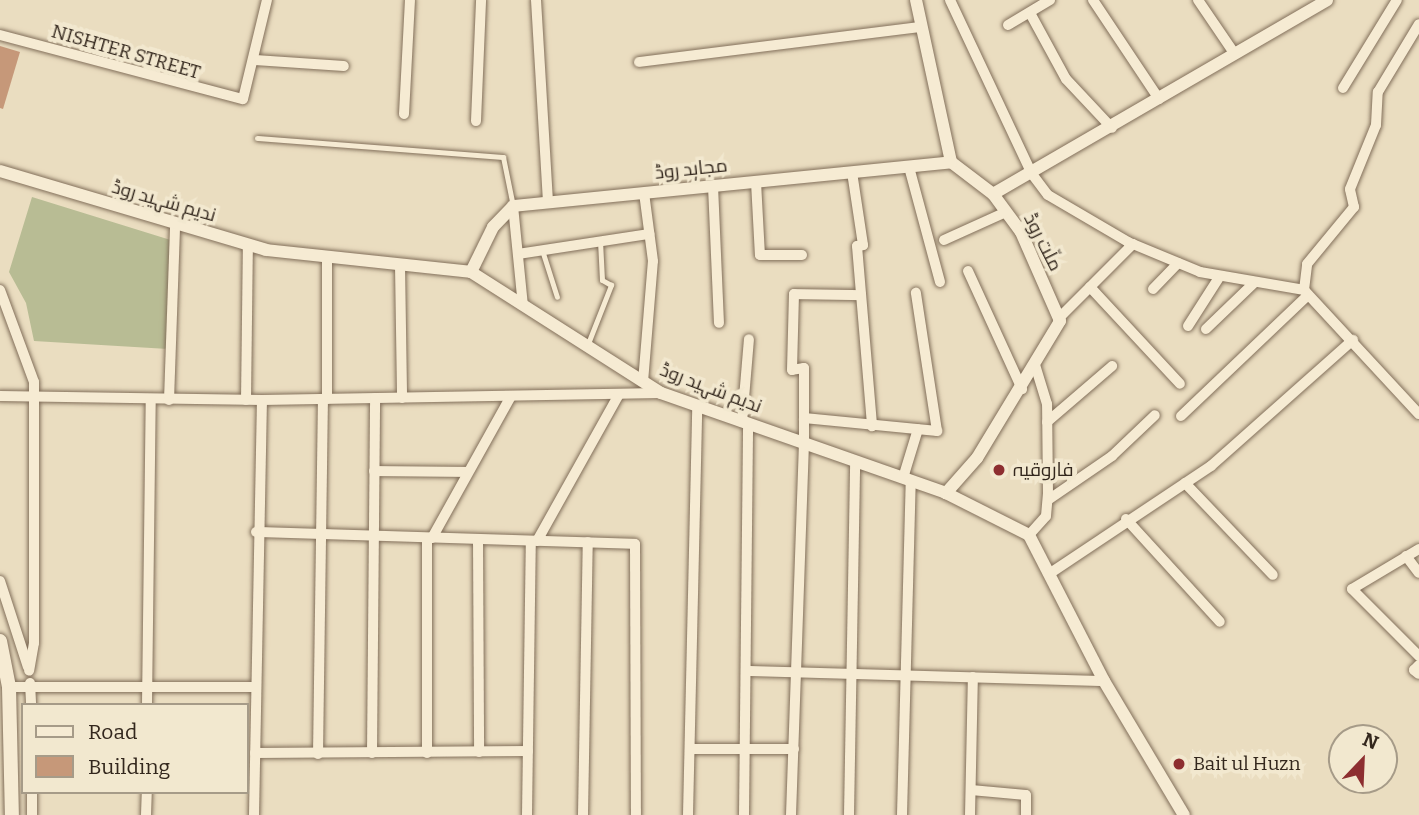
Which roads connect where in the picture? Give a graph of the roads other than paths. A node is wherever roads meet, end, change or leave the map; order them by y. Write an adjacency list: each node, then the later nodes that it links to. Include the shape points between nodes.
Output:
1 (267, 0): 18 (street)
2 (410, 0): 23 (street)
3 (481, 0): 24 (street)
4 (536, 0): 36 (street)
5 (916, 0): 15 (street)
6 (950, 0): 31 (street)
7 (1050, 0): 12 (street)
8 (1093, 0): 22 (street)
9 (1198, 0): 17 (street)
10 (1327, 0): 17 (street)
11 (1397, 0): 21 (street)
12 (1030, 13): 14 (street); 25 (street, via 1066,79)
13 (1419, 24): 60 (street, via 1377,92 1376,125 1349,189 1354,207 1307,264)
14 (1008, 25)
15 (921, 27): 19 (street); 27 (street)
16 (0, 35): 18 (street, NISHTER STREET, via 243,99)
17 (1234, 53): 22 (street)
18 (256, 60): 20 (street)
19 (639, 62)
20 (344, 66)
21 (1343, 88)
22 (1159, 99): 25 (street)
23 (404, 114)
24 (476, 121)
25 (1112, 128): 31 (street)
26 (257, 138): 37 (lane, via 503,157)
27 (951, 162): 28 (street, مجاہد روڈ); 35 (street, ملّت روڈ)
28 (909, 167): 30 (street, مجاہد روڈ); 54 (street)
29 (0, 171): 39 (street, ندیم شہید روڈ)
30 (852, 172): 32 (street, مجاہد روڈ); 61 (street, via 863,244 857,246)
31 (1032, 174): 35 (street); 43 (street, via 1048,195)
32 (757, 182): 33 (street, مجاہد روڈ); 47 (street, via 760,255)
33 (713, 186): 34 (street, مجاہد روڈ); 65 (street)
34 (644, 193): 36 (street, مجاہد روڈ); 40 (street)
35 (993, 194): 38 (street, ملّت روڈ)
36 (548, 200): 37 (street, مجاہد روڈ)
37 (513, 206): 46 (street); 52 (street, via 493,227)
38 (1006, 212): 42 (street); 64 (street, ملّت روڈ, via 1021,232)
39 (175, 226): 44 (street, ندیم شہید روڈ); 85 (street)
40 (649, 234): 41 (street); 73 (street, via 653,261)
41 (600, 239): 45 (street); 70 (lane, via 602,280 611,285)
42 (944, 240)
43 (1133, 244): 49 (street); 56 (street)
44 (248, 245): 48 (street, ندیم شہید روڈ); 86 (street)
45 (542, 250): 46 (street); 62 (lane)
46 (518, 254): 63 (street)
47 (802, 255)
48 (327, 257): 50 (street, ندیم شہید روڈ); 83 (street)
49 (1178, 263): 53 (street); 57 (street)
50 (400, 265): 52 (street, ندیم شہید روڈ); 82 (street)
51 (968, 271): 75 (street)
52 (471, 272): 63 (street, ندیم شہید روڈ)
53 (1220, 276): 55 (street); 66 (street)
54 (940, 282)
55 (1255, 282): 60 (street); 67 (street)
56 (1090, 287): 64 (street); 74 (street)
57 (1153, 289)
58 (0, 290): 78 (street, via 10,306)
59 (915, 293): 96 (street, via 939,422 937,431)
60 (1306, 293): 69 (street); 91 (street)
61 (861, 295): 92 (street, via 794,294 792,370 804,368); 95 (street)
62 (557, 297)
63 (523, 306): 70 (street, ندیم شہید روڈ)
64 (1058, 319): 72 (street)
65 (719, 323)
66 (1188, 326)
67 (1206, 329)
68 (749, 339): 94 (street)
69 (1353, 341): 89 (street); 102 (street)
70 (587, 346): 73 (street, ندیم شہید روڈ)
71 (1112, 366): 93 (street)
72 (1036, 367): 75 (street); 93 (street)
73 (643, 382): 77 (street, ندیم شہید روڈ)
74 (1180, 384)
75 (1022, 389): 103 (street, via 977,458)
76 (619, 394): 77 (street); 80 (street); 112 (street)
77 (661, 394): 88 (street, ندیم شہید روڈ)
78 (34, 395): 79 (street); 84 (street); 124 (street, via 34,643)
79 (0, 396)
80 (511, 396): 82 (street); 100 (street)
81 (375, 398): 82 (street); 83 (street); 99 (street)
82 (402, 398)
83 (325, 399): 87 (street); 108 (street)
84 (151, 400): 85 (street); 134 (street)
85 (169, 400): 86 (street)
86 (246, 400): 87 (street)
87 (262, 400): 106 (street)
88 (697, 406): 94 (street, ندیم شہید روڈ); 139 (street)
89 (1419, 414)
90 (1155, 415): 104 (street, via 1112,457)
91 (1181, 416)
92 (804, 418): 95 (street); 97 (street)
93 (1047, 422): 104 (street)
94 (745, 423): 97 (street, ندیم شہید روڈ); 125 (street)
95 (872, 426): 96 (street)
96 (918, 429): 101 (street)
97 (804, 444): 98 (street, ندیم شہید روڈ); 126 (street)
98 (855, 461): 101 (street, ندیم شہید روڈ); 127 (street)
99 (374, 471): 100 (street); 109 (street)
100 (468, 472): 110 (street)
101 (907, 479): 103 (street, ندیم شہید روڈ); 129 (street)
102 (1185, 483): 105 (street); 118 (street)
103 (946, 493): 107 (street, ندیم شہید روڈ)
104 (1048, 500): 107 (street, via 1046,516)
105 (1126, 519): 117 (street); 120 (street)
106 (256, 532): 108 (street); 135 (street)
107 (1029, 535): 117 (street)
108 (322, 536): 109 (street); 145 (street)
109 (374, 537): 110 (street); 146 (street)
110 (430, 538): 111 (street); 142 (street)
111 (478, 539): 112 (street); 143 (street)
112 (534, 541): 113 (street); 141 (street)
113 (588, 542): 155 (street); 156 (street, via 635,544)
114 (1419, 549): 115 (street)
115 (1406, 556): 116 (street); 122 (street, via 1352,589)
116 (1419, 573)
117 (1049, 574): 131 (street)
118 (1273, 575)
119 (0, 581): 124 (street)
120 (1220, 622)
121 (0, 640): 132 (main road)
122 (1419, 656)
123 (1419, 665): 128 (street, via 1414,670)
124 (29, 671): 133 (street)
125 (746, 671): 126 (street); 138 (street)
126 (796, 672): 127 (street); 140 (street)
127 (852, 674): 129 (street); 160 (street)
128 (1419, 674)
129 (906, 675): 130 (street); 161 (street)
130 (973, 677): 131 (street); 147 (street)
131 (1104, 681): 164 (street)
132 (9, 687): 133 (street); 150 (main road)
133 (31, 687): 134 (street); 136 (street)
134 (147, 687): 135 (street); 137 (street)
135 (254, 687): 144 (street)
136 (31, 703)
137 (147, 703)
138 (745, 748): 139 (street); 140 (street); 158 (street)
139 (690, 749): 157 (street)
140 (794, 749): 159 (street)
141 (528, 751): 143 (street); 154 (street)
142 (427, 752): 143 (street); 146 (street)
143 (479, 752)
144 (255, 753): 145 (street); 153 (street)
145 (318, 754): 146 (street)
146 (372, 754)
147 (971, 790): 162 (street); 163 (street, via 1026,795)
148 (32, 794): 151 (street)
149 (146, 794): 152 (street)
150 (12, 815)
151 (33, 815)
152 (146, 815)
153 (254, 815)
154 (527, 815)
155 (583, 815)
156 (636, 815)
157 (688, 815)
158 (744, 815)
159 (791, 815)
160 (849, 815)
161 (902, 815)
162 (970, 815)
163 (1026, 815)
164 (1184, 815)

